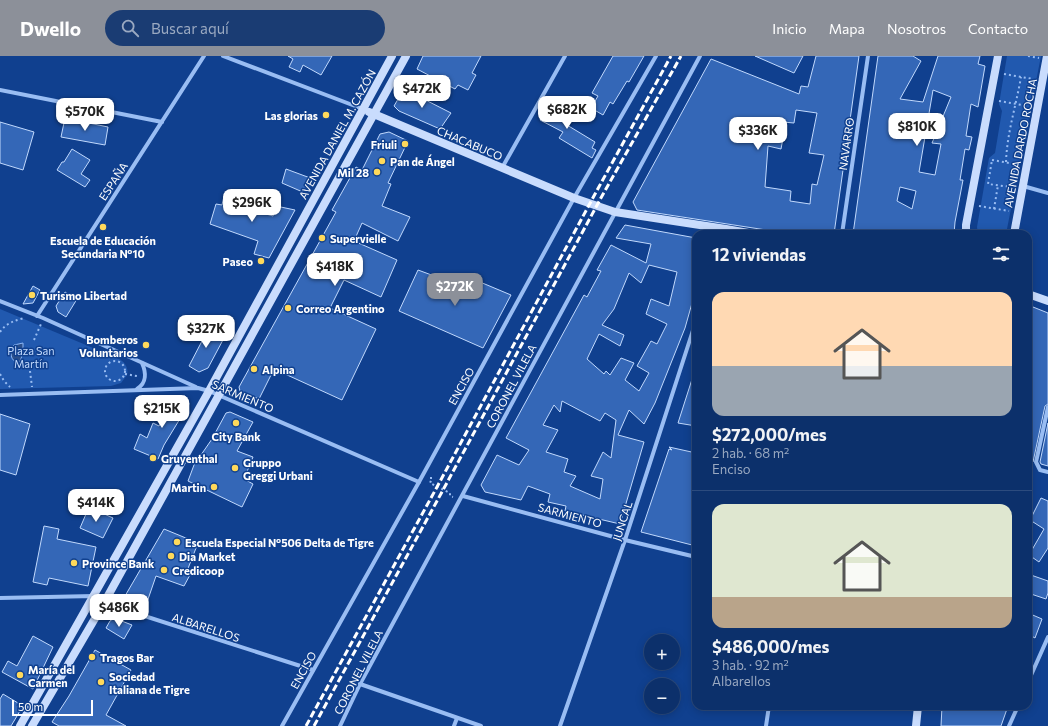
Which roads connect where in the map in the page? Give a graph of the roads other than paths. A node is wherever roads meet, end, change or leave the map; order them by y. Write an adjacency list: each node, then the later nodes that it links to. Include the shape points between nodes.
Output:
1 (204, 56): 14 (street, ESPAÑA)
2 (223, 56): 12 (street, CHACABUCO)
3 (392, 56): 12 (main road, AVENIDA DANIEL M. CAZÓN)
4 (406, 56): 13 (main road, AVENIDA DANIEL M. CAZÓN)
5 (565, 56): 15 (street)
6 (656, 56): 18 (street, ENCISO)
7 (700, 56): 19 (street, CORONEL VILELA)
8 (868, 56): 21 (street, NAVARRO)
9 (998, 56): 22 (main road)
10 (1047, 56): 16 (main road, AVENIDA DARDO ROCHA)
11 (0, 90): 14 (street)
12 (363, 109): 13 (main road, CHACABUCO); 32 (main road, AVENIDA DANIEL M. CAZÓN)
13 (373, 114): 15 (main road, CHACABUCO); 34 (main road, AVENIDA DANIEL M. CAZÓN)
14 (162, 122): 27 (street, ESPAÑA)
15 (502, 168): 18 (main road, CHACABUCO)
16 (1023, 186): 17 (street); 23 (main road, AVENIDA DARDO ROCHA)
17 (1048, 193)
18 (574, 198): 19 (main road, CHACABUCO); 37 (street, ENCISO)
19 (615, 212): 20 (main road); 38 (street, CORONEL VILELA)
20 (719, 230)
21 (843, 230)
22 (966, 230)
23 (1015, 230)
24 (1032, 295): 26 (main road)
25 (0, 301): 27 (street)
26 (1048, 301)
27 (37, 316): 29 (street)
28 (692, 333): 39 (street, JUNCAL)
29 (142, 363): 30 (street); 31 (street, via 145,378 140,387)
30 (198, 388): 31 (street, SARMIENTO); 32 (street, SARMIENTO)
31 (134, 390): 33 (street, SARMIENTO)
32 (209, 391): 34 (street, SARMIENTO); 41 (main road, AVENIDA DANIEL M. CAZÓN)
33 (0, 395)
34 (219, 396): 37 (street, SARMIENTO); 43 (main road, AVENIDA DANIEL M. CAZÓN)
35 (1048, 407): 36 (street, via 1036,462 1040,470)
36 (1048, 472)
37 (419, 482): 45 (street, ENCISO)
38 (463, 496): 39 (street, SARMIENTO); 47 (street, CORONEL VILELA)
39 (625, 540): 40 (street, SARMIENTO); 58 (street, JUNCAL)
40 (692, 556)
41 (94, 596): 42 (street); 43 (street, ALBARELLOS); 52 (main road, AVENIDA DANIEL M. CAZÓN)
42 (0, 598)
43 (104, 603): 45 (street, ALBARELLOS); 53 (main road, AVENIDA DANIEL M. CAZÓN)
44 (1048, 637): 46 (street)
45 (313, 670): 54 (street, ENCISO)
46 (1032, 673)
47 (360, 684): 51 (street); 55 (street, CORONEL VILELA)
48 (768, 710): 59 (street)
49 (918, 710): 60 (main road)
50 (1016, 710): 61 (street)
51 (457, 718): 56 (street); 57 (street)
52 (20, 726)
53 (32, 726)
54 (282, 726)
55 (340, 726)
56 (454, 726)
57 (481, 726)
58 (560, 726)
59 (766, 726)
60 (916, 726)
61 (1009, 726)

